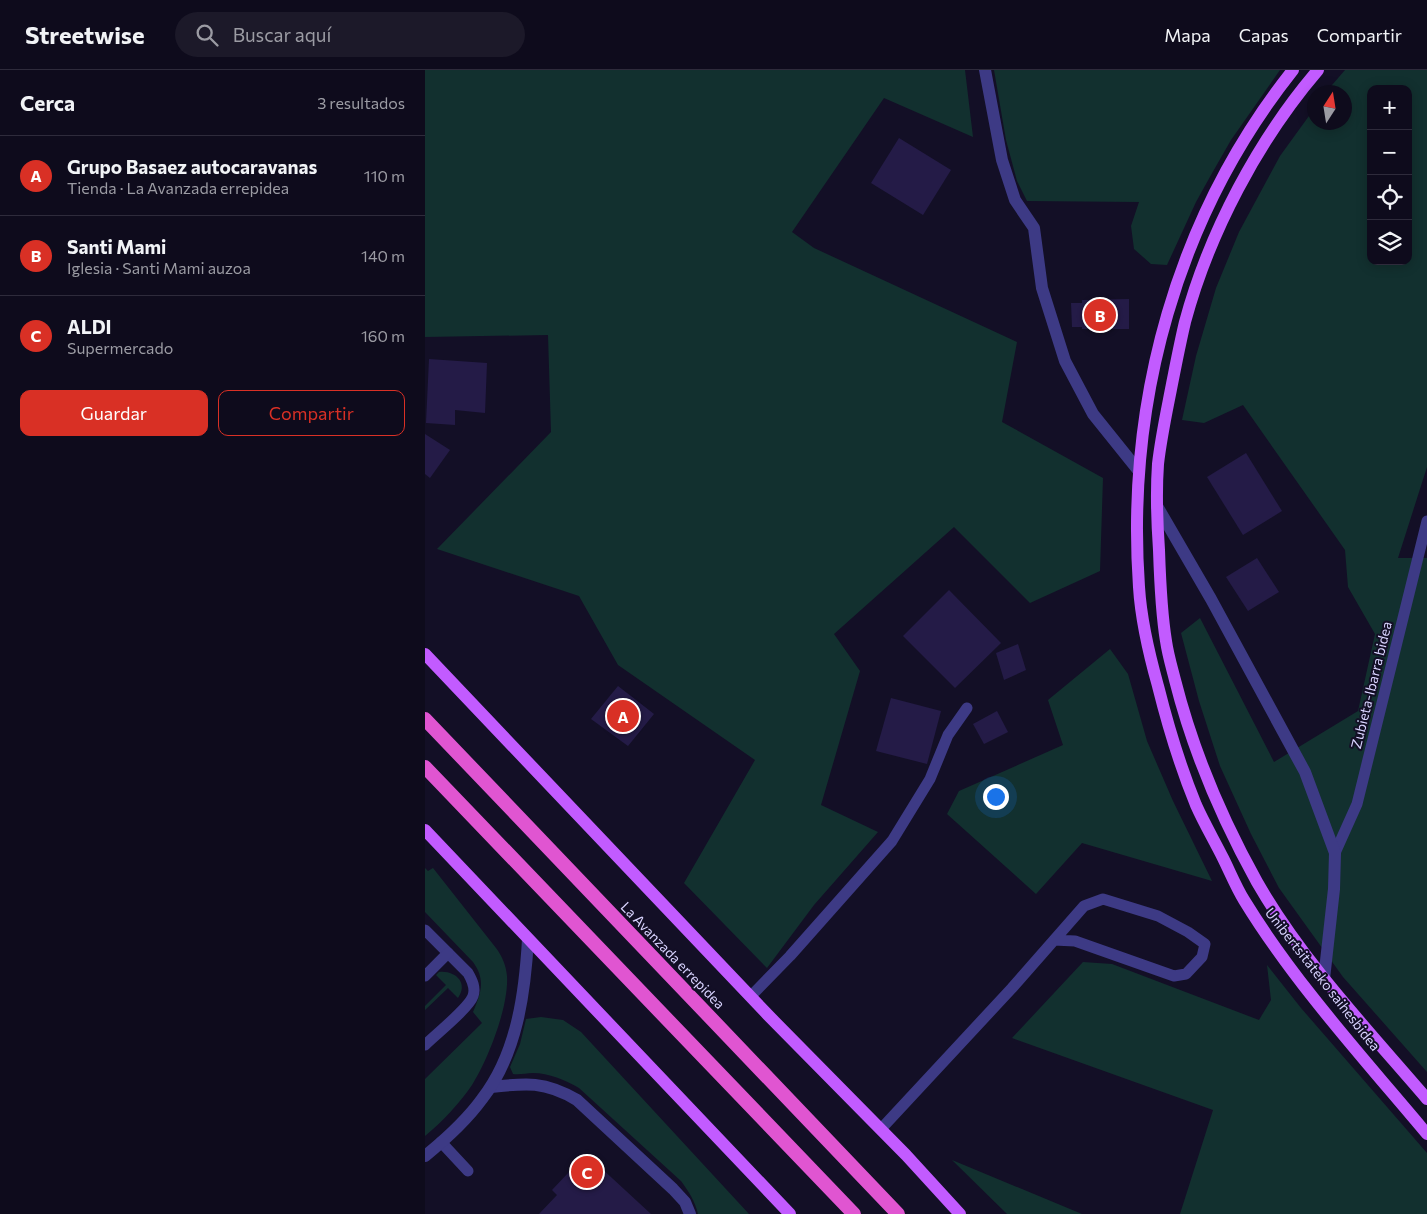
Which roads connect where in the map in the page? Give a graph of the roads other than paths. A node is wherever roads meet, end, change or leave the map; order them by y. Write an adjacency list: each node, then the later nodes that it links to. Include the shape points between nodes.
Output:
1 (985, 70): 4 (street, via 1002,160 1015,200 1034,228 1042,288 1065,361 1093,414)
2 (1293, 70): 4 (main road, Unibertsitateko saihesbidea, via 1226,170 1193,241 1167,311 1149,396)
3 (1318, 70): 5 (main road, Unibertsitateko saihesbidea, via 1251,168 1205,261 1185,322 1167,408)
4 (1139, 470): 24 (main road, Unibertsitateko saihesbidea, via 1136,508 1139,590 1149,652 1169,730 1197,805 1242,897 1263,931)
5 (1157, 506): 12 (street, via 1305,772); 18 (main road, Unibertsitateko saihesbidea, via 1166,644 1184,715 1218,804 1257,882)
6 (1427, 521): 12 (lane, Zubieta-Ibarra bidea, via 1357,804)
7 (425, 654): 19 (main road)
8 (967, 708): 19 (lane, via 948,735 930,779 892,841)
9 (425, 719): 32 (highway, La Avanzada errepidea)
10 (425, 767): 31 (highway)
11 (425, 830): 14 (main road)
12 (1335, 853): 18 (street)
13 (425, 930): 16 (lane)
14 (528, 939): 21 (street, via 526,971 514,1033); 30 (main road)
15 (1054, 940): 15 (lane, via 1084,906 1103,899 1158,916 1205,944 1202,957 1186,974 1174,976 1075,941); 23 (lane)
16 (448, 953): 17 (lane); 20 (lane, via 468,973 473,997)
17 (425, 976)
18 (1325, 979): 22 (main road, Unibertsitateko saihesbidea)
19 (751, 996): 23 (main road)
20 (425, 1045)
21 (491, 1087): 25 (street); 29 (street, via 528,1083 562,1091 577,1100 673,1189 685,1202)
22 (1427, 1100)
23 (881, 1129): 26 (main road)
24 (1427, 1134)
25 (441, 1142): 27 (street); 28 (lane)
26 (906, 1155): 33 (main road); 34 (main road)
27 (425, 1156)
28 (468, 1171)
29 (690, 1214)
30 (790, 1214)
31 (854, 1214)
32 (898, 1214)
33 (960, 1214)
34 (969, 1214)

